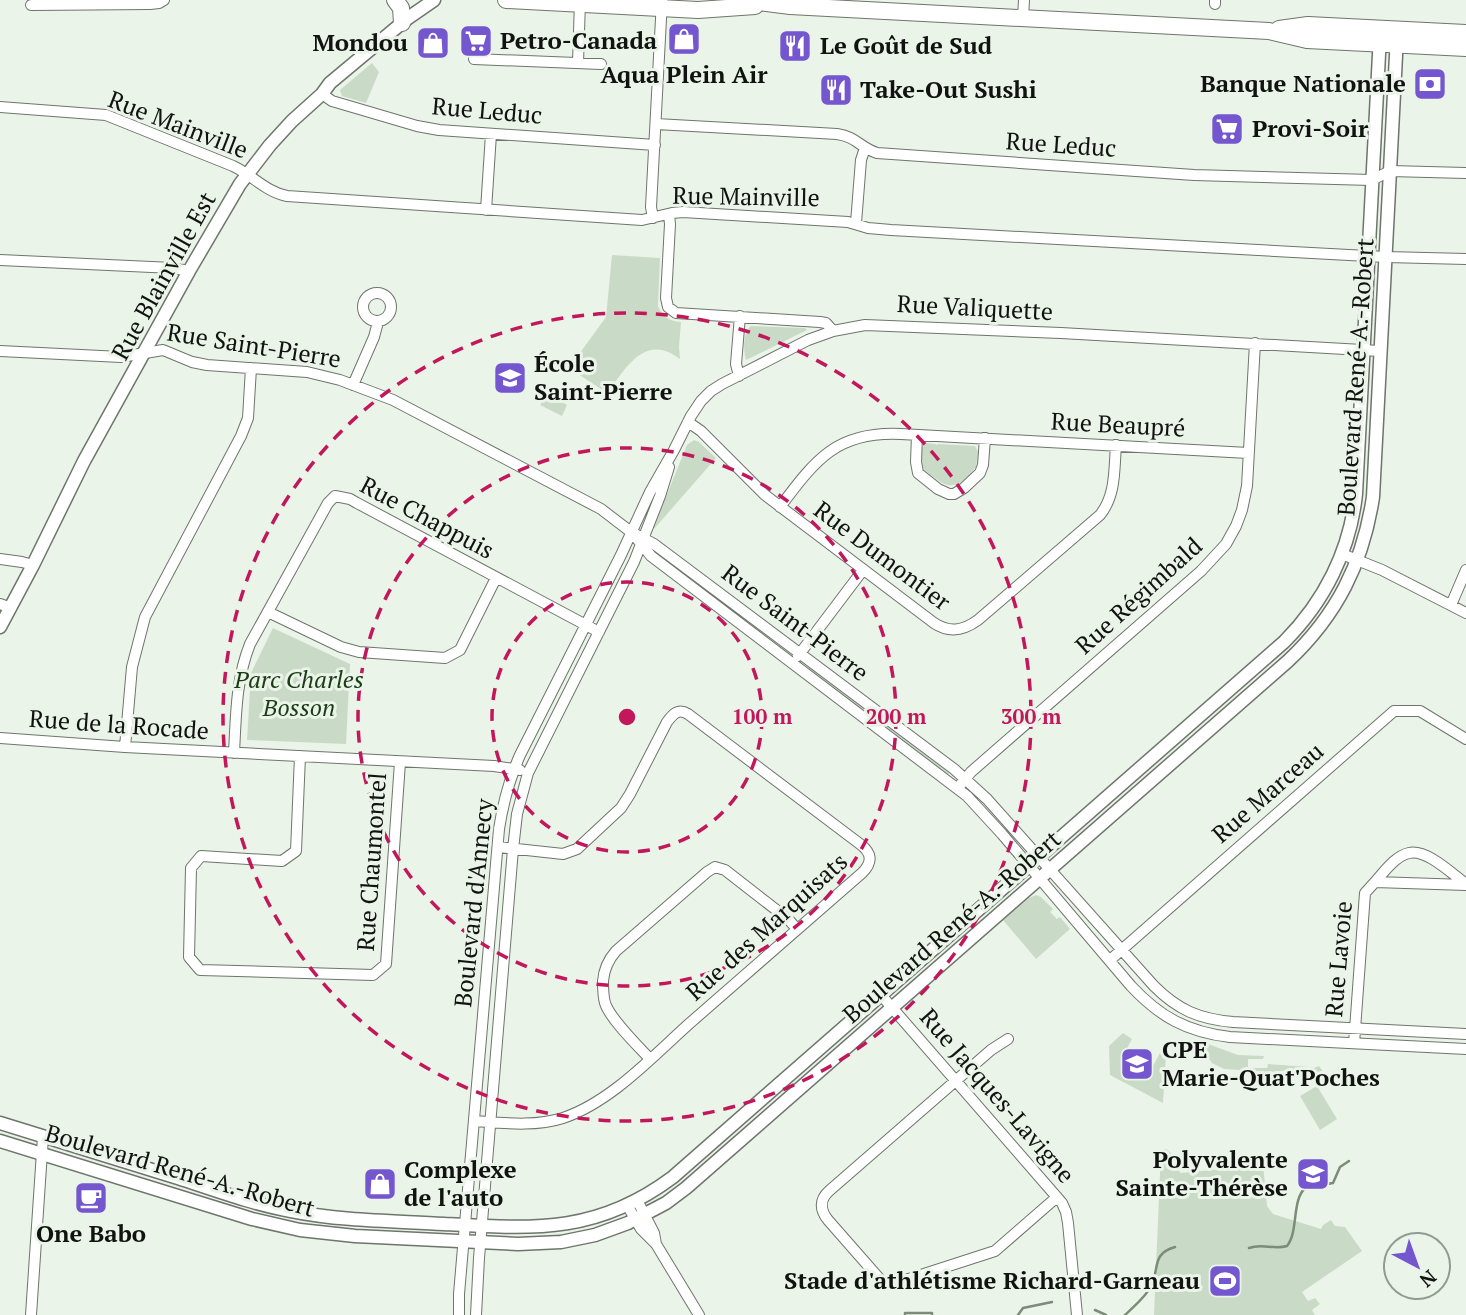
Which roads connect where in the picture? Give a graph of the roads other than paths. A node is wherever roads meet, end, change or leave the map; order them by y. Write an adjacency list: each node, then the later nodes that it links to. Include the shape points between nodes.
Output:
1 (164, 0): 9 (street)
2 (395, 0): 12 (main road)
3 (434, 0): 12 (street, Rue Blainville Est)
4 (506, 0): 7 (main road)
5 (743, 0): 10 (main road)
6 (1024, 0): 11 (street)
7 (580, 2): 8 (main road); 17 (street)
8 (662, 4): 10 (main road, via 698,10); 21 (street)
9 (32, 5)
10 (775, 5): 11 (main road)
11 (1023, 18): 14 (main road, via 1269,31 1307,40)
12 (402, 23): 19 (street, Rue Blainville Est)
13 (1466, 33): 14 (main road)
14 (1389, 36): 15 (main road); 25 (street, Boulevard René-A.-Robert); 28 (street, Boulevard René-A.-Robert)
15 (1466, 48)
16 (474, 59): 17 (street)
17 (578, 63): 18 (street)
18 (601, 64)
19 (321, 94): 22 (street, Rue Leduc, via 417,126); 26 (street, Rue Blainville Est)
20 (0, 107): 26 (street, Rue Mainville, via 106,115)
21 (656, 124): 23 (street); 24 (street, Rue Leduc, via 837,134 851,136)
22 (492, 134): 23 (street, Rue Leduc); 29 (street)
23 (655, 145): 31 (street)
24 (865, 148): 28 (street, Rue Leduc, via 877,153 1194,175); 32 (street)
25 (1390, 171): 27 (street, Rue Leduc); 28 (street, Rue Leduc); 34 (street, Boulevard René-A.-Robert)
26 (247, 173): 29 (street, Rue Mainville, via 287,197); 37 (street, Rue Blainville Est)
27 (1466, 173)
28 (1372, 180): 33 (street, Boulevard René-A.-Robert)
29 (486, 210): 31 (street, Rue Mainville)
30 (669, 214): 31 (street, Rue Mainville); 32 (street, Rue Mainville); 38 (street, Rue Valiquette, via 668,307 682,313)
31 (653, 218)
32 (856, 223): 33 (street, Rue Mainville, via 891,230)
33 (1368, 256): 34 (street, Rue Mainville); 42 (street, Boulevard René-A.-Robert)
34 (1386, 257): 35 (street, Rue Mainville); 44 (street, Boulevard René-A.-Robert)
35 (1466, 259)
36 (0, 260): 37 (street)
37 (189, 271): 45 (street, Rue Blainville Est)
38 (740, 316): 40 (street, Rue Valiquette, via 827,323); 47 (street)
39 (378, 322): 48 (street)
40 (833, 331): 41 (street, Rue Valiquette, via 879,324); 47 (street, Boulevard d'Annecy)
41 (1255, 343): 42 (street, Rue Valiquette); 54 (street, Rue Régimbald)
42 (1364, 349): 44 (street, Rue Valiquette); 58 (street, Boulevard René-A.-Robert, via 1356,494)
43 (0, 351): 45 (street, Rue Saint-Pierre, via 115,357)
44 (1380, 351): 60 (street, Boulevard René-A.-Robert, via 1374,488)
45 (144, 353): 46 (street, Rue Saint-Pierre, via 163,350 200,364); 61 (street, Rue Blainville Est)
46 (251, 368): 48 (street, Rue Saint-Pierre, via 307,372); 76 (street, via 248,418 241,436 145,618 132,667)
47 (739, 376): 49 (street, Boulevard d'Annecy, via 708,394)
48 (353, 385): 56 (street, Rue Saint-Pierre, via 393,400 598,507)
49 (688, 422): 53 (street, Boulevard d'Annecy); 55 (street, Rue Dumontier)
50 (917, 435): 51 (street, Rue Beaupré); 51 (street, via 918,473 949,494 964,488 982,471); 55 (street, Rue Beaupré, via 866,435 830,451 814,463)
51 (985, 438): 52 (street, Rue Beaupré)
52 (1116, 445): 54 (street, Rue Beaupré); 62 (street, Rue Dumontier, via 1112,489 1102,512 970,626 951,630 938,626)
53 (674, 450): 56 (street, Boulevard d'Annecy); 57 (street, Boulevard d'Annecy)
54 (1248, 453): 82 (street, Rue Régimbald, via 1242,510 1218,554)
55 (780, 507): 62 (street, Rue Dumontier)
56 (631, 532): 57 (street, Rue Saint-Pierre); 69 (street, Boulevard d'Annecy)
57 (642, 541): 71 (street, Boulevard d'Annecy); 72 (street, Rue Saint-Pierre, via 654,544); 73 (street, Rue Saint-Pierre, via 651,556)
58 (1342, 554): 60 (street); 86 (street, Boulevard René-A.-Robert, via 1324,592 1283,642)
59 (0, 559): 61 (street)
60 (1358, 560): 65 (street); 87 (street, Boulevard René-A.-Robert, via 1338,601 1301,648)
61 (33, 565): 66 (street, Rue Blainville Est)
62 (863, 570): 72 (street)
63 (1466, 570): 65 (street)
64 (496, 578): 67 (street, via 460,650 445,658 341,648); 67 (street, Rue Chappuis, via 350,499 335,496); 69 (street, Rue Chappuis)
65 (1451, 604): 68 (street)
66 (5, 606): 70 (street, Rue Blainville Est)
67 (268, 612): 77 (street, Rue Chappuis, via 244,658)
68 (1466, 613)
69 (585, 626): 71 (street, Rue Chappuis); 80 (street, Boulevard d'Annecy)
70 (0, 627)
71 (599, 632): 81 (street, Boulevard d'Annecy)
72 (800, 653): 73 (street); 82 (street, Rue Saint-Pierre)
73 (792, 664): 83 (street, Rue Saint-Pierre)
74 (0, 738): 76 (street, Rue de la Rocade)
75 (1466, 739): 92 (street, Rue Marceau, via 1420,710 1394,711)
76 (125, 747): 77 (street, Rue de la Rocade)
77 (233, 752): 78 (street, Rue de la Rocade)
78 (300, 756): 79 (street, Rue de la Rocade); 79 (street, Rue Chaumontel, via 296,851 282,860 201,856 191,868 189,957 200,970 373,975 386,964)
79 (400, 762): 80 (street, Rue de la Rocade)
80 (514, 768): 81 (street, Rue de la Rocade); 84 (street, Boulevard d'Annecy, via 502,807)
81 (528, 773): 85 (street, Boulevard d'Annecy)
82 (965, 779): 83 (street, Rue Régimbald); 86 (street, Rue Saint-Pierre, via 987,799)
83 (957, 788): 86 (street, Rue Saint-Pierre)
84 (498, 847): 85 (street, Rue des Marquisats); 103 (street, Boulevard d'Annecy)
85 (513, 849): 91 (street, Rue des Marquisats, via 563,854 577,849 621,808 669,719 683,712 869,852 866,869); 104 (street, Boulevard d'Annecy)
86 (1034, 861): 87 (street, Rue Saint-Pierre); 88 (street, Rue Saint-Pierre); 94 (street, Boulevard René-A.-Robert)
87 (1050, 869): 88 (street, Boulevard René-A.-Robert); 92 (street, Rue Saint-Pierre)
88 (1039, 878): 93 (street, Rue Saint-Pierre); 95 (street, Boulevard René-A.-Robert)
89 (1376, 882): 90 (street, Rue Lavoie); 90 (street, Rue Lavoie, via 1409,852 1427,855); 96 (street, Rue Lavoie, via 1365,893)
90 (1466, 884)
91 (797, 929): 101 (street, Rue des Marquisats); 101 (street, via 725,870 715,867 616,951 605,969 604,1002)
92 (1121, 950): 93 (street, Rue Marceau); 96 (street, Rue Saint-Pierre, via 1160,993 1195,1015 1233,1022)
93 (1110, 960): 99 (street, Rue Saint-Pierre, via 1155,1009 1189,1028 1230,1037)
94 (881, 995): 95 (street, Rue Jacques-Lavigne); 110 (street, Boulevard René-A.-Robert, via 683,1168)
95 (892, 1007): 102 (street, Rue Jacques-Lavigne); 111 (street, Boulevard René-A.-Robert, via 686,1188)
96 (1354, 1028): 97 (street, Rue Saint-Pierre); 99 (street, Rue Lavoie)
97 (1466, 1034)
98 (1008, 1040): 102 (street)
99 (1354, 1043): 100 (street, Rue Saint-Pierre)
100 (1466, 1049)
101 (650, 1059): 104 (street, Rue des Marquisats, via 610,1094 575,1113 545,1122)
102 (956, 1080): 109 (street, Rue Jacques-Lavigne); 109 (street, via 826,1194 822,1208 828,1220 881,1280 893,1284 995,1251)
103 (474, 1121): 104 (street, Rue des Marquisats); 112 (street, Boulevard d'Annecy)
104 (491, 1122): 113 (street, Boulevard d'Annecy)
105 (0, 1123): 106 (street, Boulevard René-A.-Robert)
106 (43, 1137): 108 (street); 112 (street, Boulevard René-A.-Robert, via 290,1211)
107 (0, 1141): 108 (street, Boulevard René-A.-Robert)
108 (43, 1154): 114 (street, Boulevard René-A.-Robert, via 288,1227); 116 (street)
109 (1058, 1197): 120 (street, Rue Jacques-Lavigne, via 1069,1223)
110 (632, 1202): 111 (street); 113 (street, Boulevard René-A.-Robert, via 589,1219 554,1226)
111 (640, 1217): 115 (street, Boulevard René-A.-Robert, via 595,1235 561,1242); 119 (street, via 647,1237 656,1244)
112 (465, 1225): 113 (street, Boulevard René-A.-Robert); 114 (street, Boulevard d'Annecy)
113 (482, 1226): 115 (street, Boulevard d'Annecy)
114 (464, 1242): 115 (street, Boulevard René-A.-Robert); 117 (street, Boulevard d'Annecy)
115 (481, 1242): 118 (street, Boulevard d'Annecy)
116 (31, 1315)
117 (459, 1315)
118 (476, 1315)
119 (699, 1315)
120 (1077, 1315)

